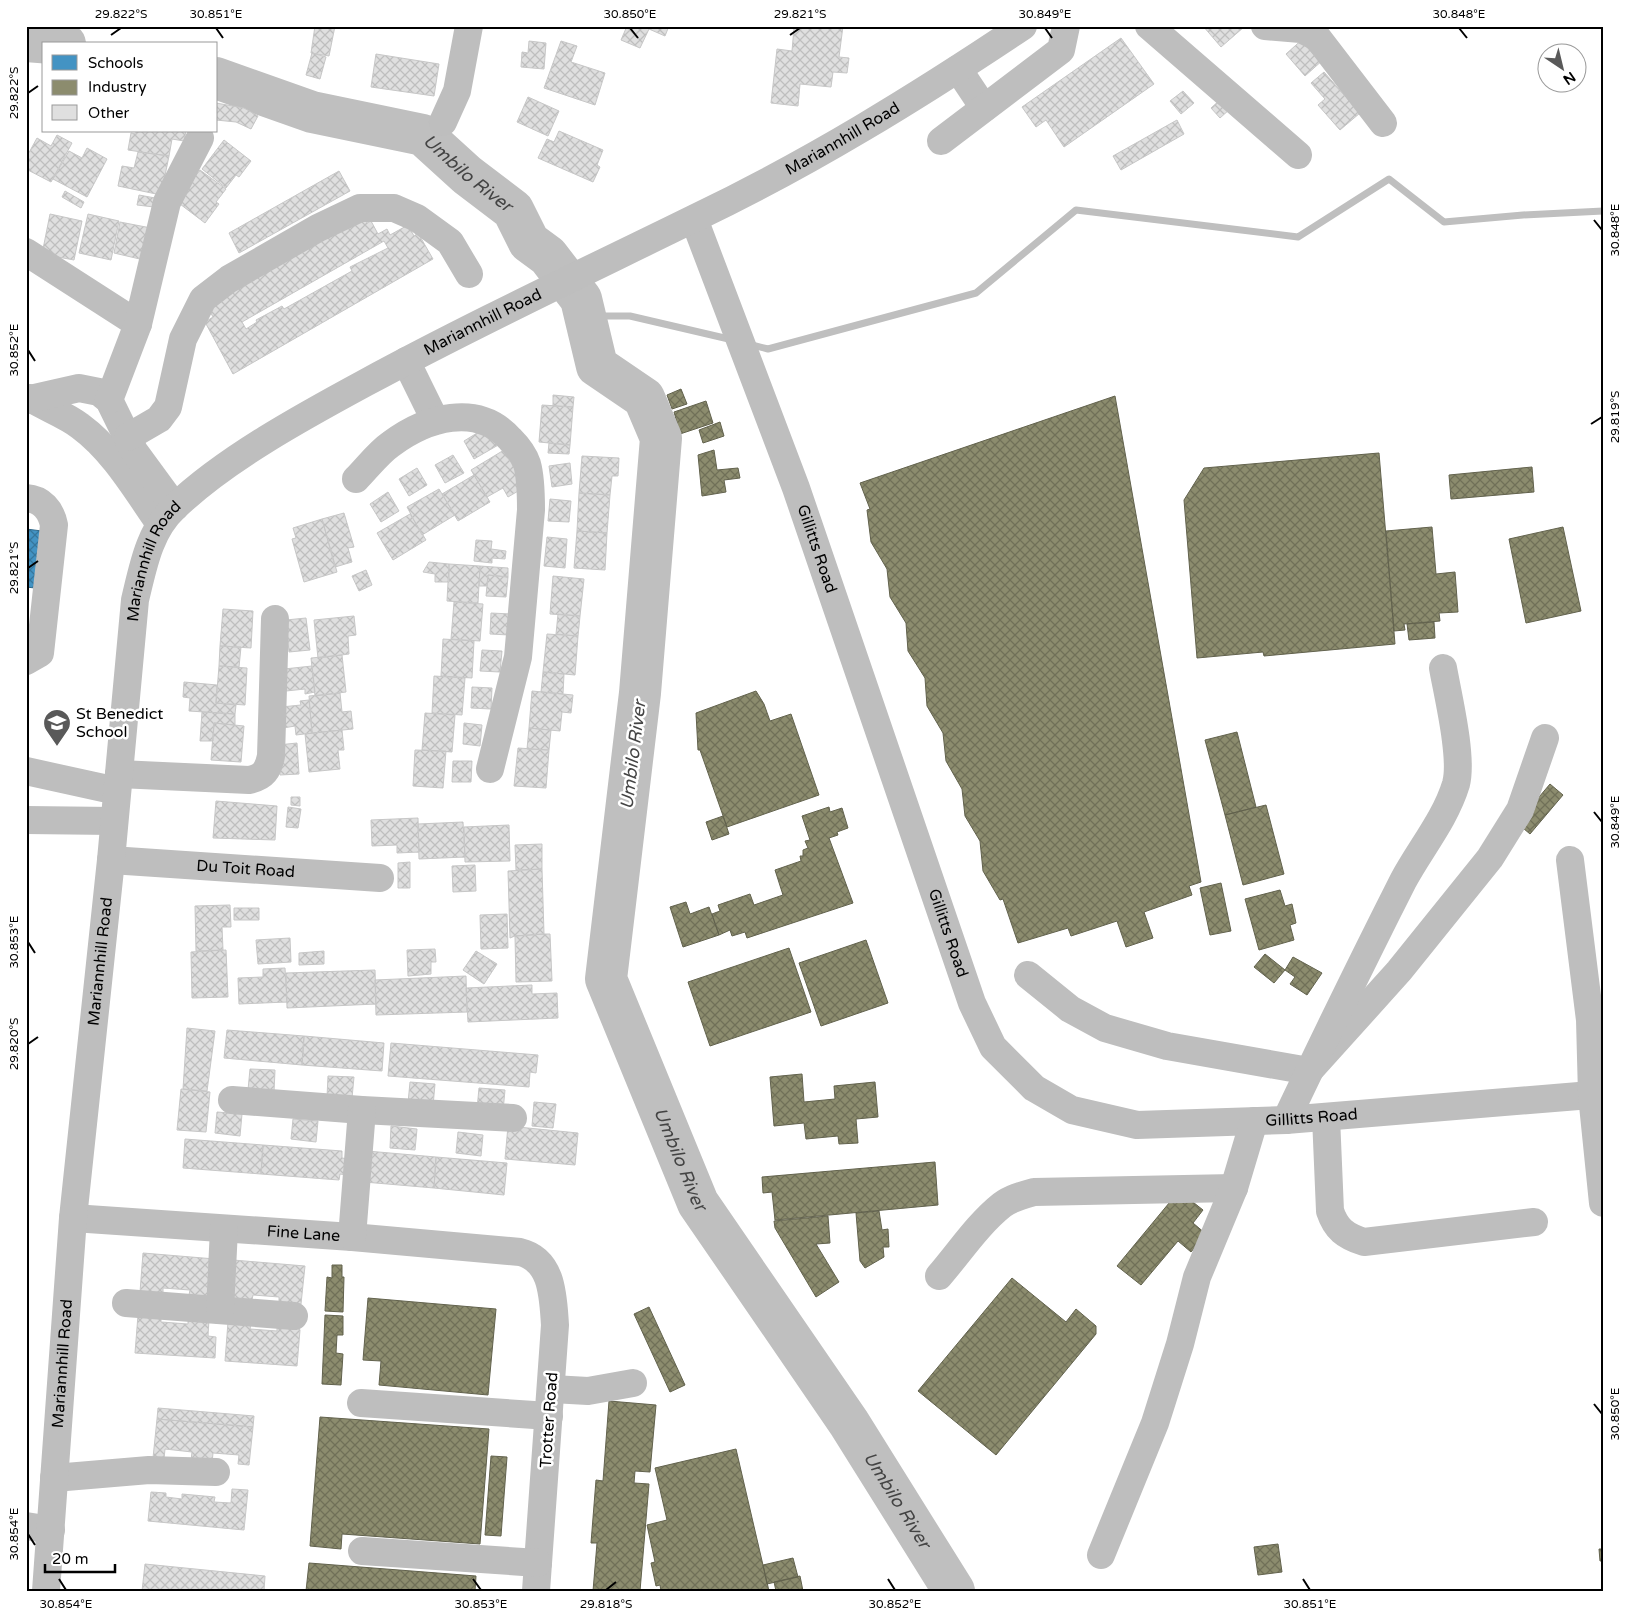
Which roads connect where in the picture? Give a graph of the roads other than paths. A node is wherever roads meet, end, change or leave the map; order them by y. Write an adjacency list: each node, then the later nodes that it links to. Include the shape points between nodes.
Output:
1 (469, 26): 8 (street, via 457,91)
2 (1022, 26): 6 (street, Mariannhill Road)
3 (1066, 26): 7 (street, via 1062,50)
4 (1149, 26): 12 (street)
5 (1265, 26): 9 (street, via 1301,29 1317,37)
6 (958, 69): 7 (street); 13 (street, Mariannhill Road, via 794,169)
7 (984, 108): 11 (street)
8 (443, 122)
9 (1383, 123)
10 (200, 138): 16 (street, via 167,202)
11 (941, 141)
12 (1298, 155)
13 (694, 219): 17 (street, Mariannhill Road); 47 (street, Gillitts Road, via 796,488 972,1003 993,1047 1034,1088 1072,1110 1138,1125)
14 (26, 252): 16 (street)
15 (469, 274): 21 (street, via 450,242 417,218 394,208 360,208 318,228 229,279 203,299 183,339 168,408 159,419)
16 (138, 324): 19 (street)
17 (406, 361): 20 (street); 24 (street, Mariannhill Road, via 313,411 226,466)
18 (28, 399): 19 (street, via 79,388 99,392); 24 (street, via 78,424 92,435)
19 (109, 400): 21 (street)
20 (435, 420): 22 (street, via 390,444); 30 (street, via 467,416 488,421 503,431 527,464 531,488 518,657)
21 (128, 437): 24 (street)
22 (356, 479)
23 (26, 498): 25 (street, via 42,503 52,516 54,525)
24 (167, 515): 32 (street, Mariannhill Road, via 144,564 135,600)
25 (35, 613): 27 (street, via 40,653)
26 (275, 619): 32 (street, via 272,756 265,773 249,780)
27 (26, 661)
28 (1443, 668): 40 (street, via 1457,755 1456,783 1442,817 1411,866)
29 (1546, 738): 40 (street, via 1520,810 1490,858 1399,971)
30 (490, 769)
31 (26, 771): 32 (street)
32 (125, 780): 34 (street, Mariannhill Road)
33 (26, 820): 34 (street)
34 (114, 821): 35 (street, Mariannhill Road)
35 (111, 860): 37 (street, Du Toit Road); 50 (street, Mariannhill Road)
36 (1570, 860): 39 (street)
37 (380, 878)
38 (1028, 975): 40 (street, via 1070,1009 1105,1028 1166,1046)
39 (1596, 1019): 41 (street)
40 (1309, 1071): 46 (street)
41 (1597, 1095): 44 (street, Gillitts Road); 49 (street)
42 (232, 1100): 43 (street)
43 (362, 1110): 45 (street); 53 (street)
44 (1326, 1117): 46 (street, Gillitts Road); 51 (street, via 1330,1211 1334,1224 1351,1238 1364,1242)
45 (513, 1118)
46 (1286, 1120): 47 (street, Gillitts Road)
47 (1254, 1121): 48 (street)
48 (1234, 1188): 55 (street, via 1034,1192 1002,1204); 67 (street, via 1197,1277 1155,1423)
49 (1603, 1202)
50 (73, 1218): 52 (street, Fine Lane); 64 (street, Mariannhill Road)
51 (1534, 1222)
52 (224, 1229): 53 (street, Fine Lane); 57 (street)
53 (352, 1237): 54 (street, Fine Lane)
54 (533, 1255): 60 (street, Trotter Road, via 545,1270 553,1293)
55 (939, 1276)
56 (126, 1303): 57 (street)
57 (220, 1310): 58 (street)
58 (294, 1316)
59 (633, 1383): 60 (street, via 588,1391)
60 (552, 1389): 62 (street, Trotter Road)
61 (361, 1403): 62 (street)
62 (549, 1416): 68 (street, Trotter Road)
63 (216, 1472): 64 (street, via 149,1470)
64 (54, 1478): 65 (street, Mariannhill Road)
65 (38, 1528): 69 (street, Mariannhill Road)
66 (362, 1551): 68 (street)
67 (1101, 1556)
68 (538, 1563): 70 (street, Trotter Road)
69 (46, 1591)
70 (536, 1591)

